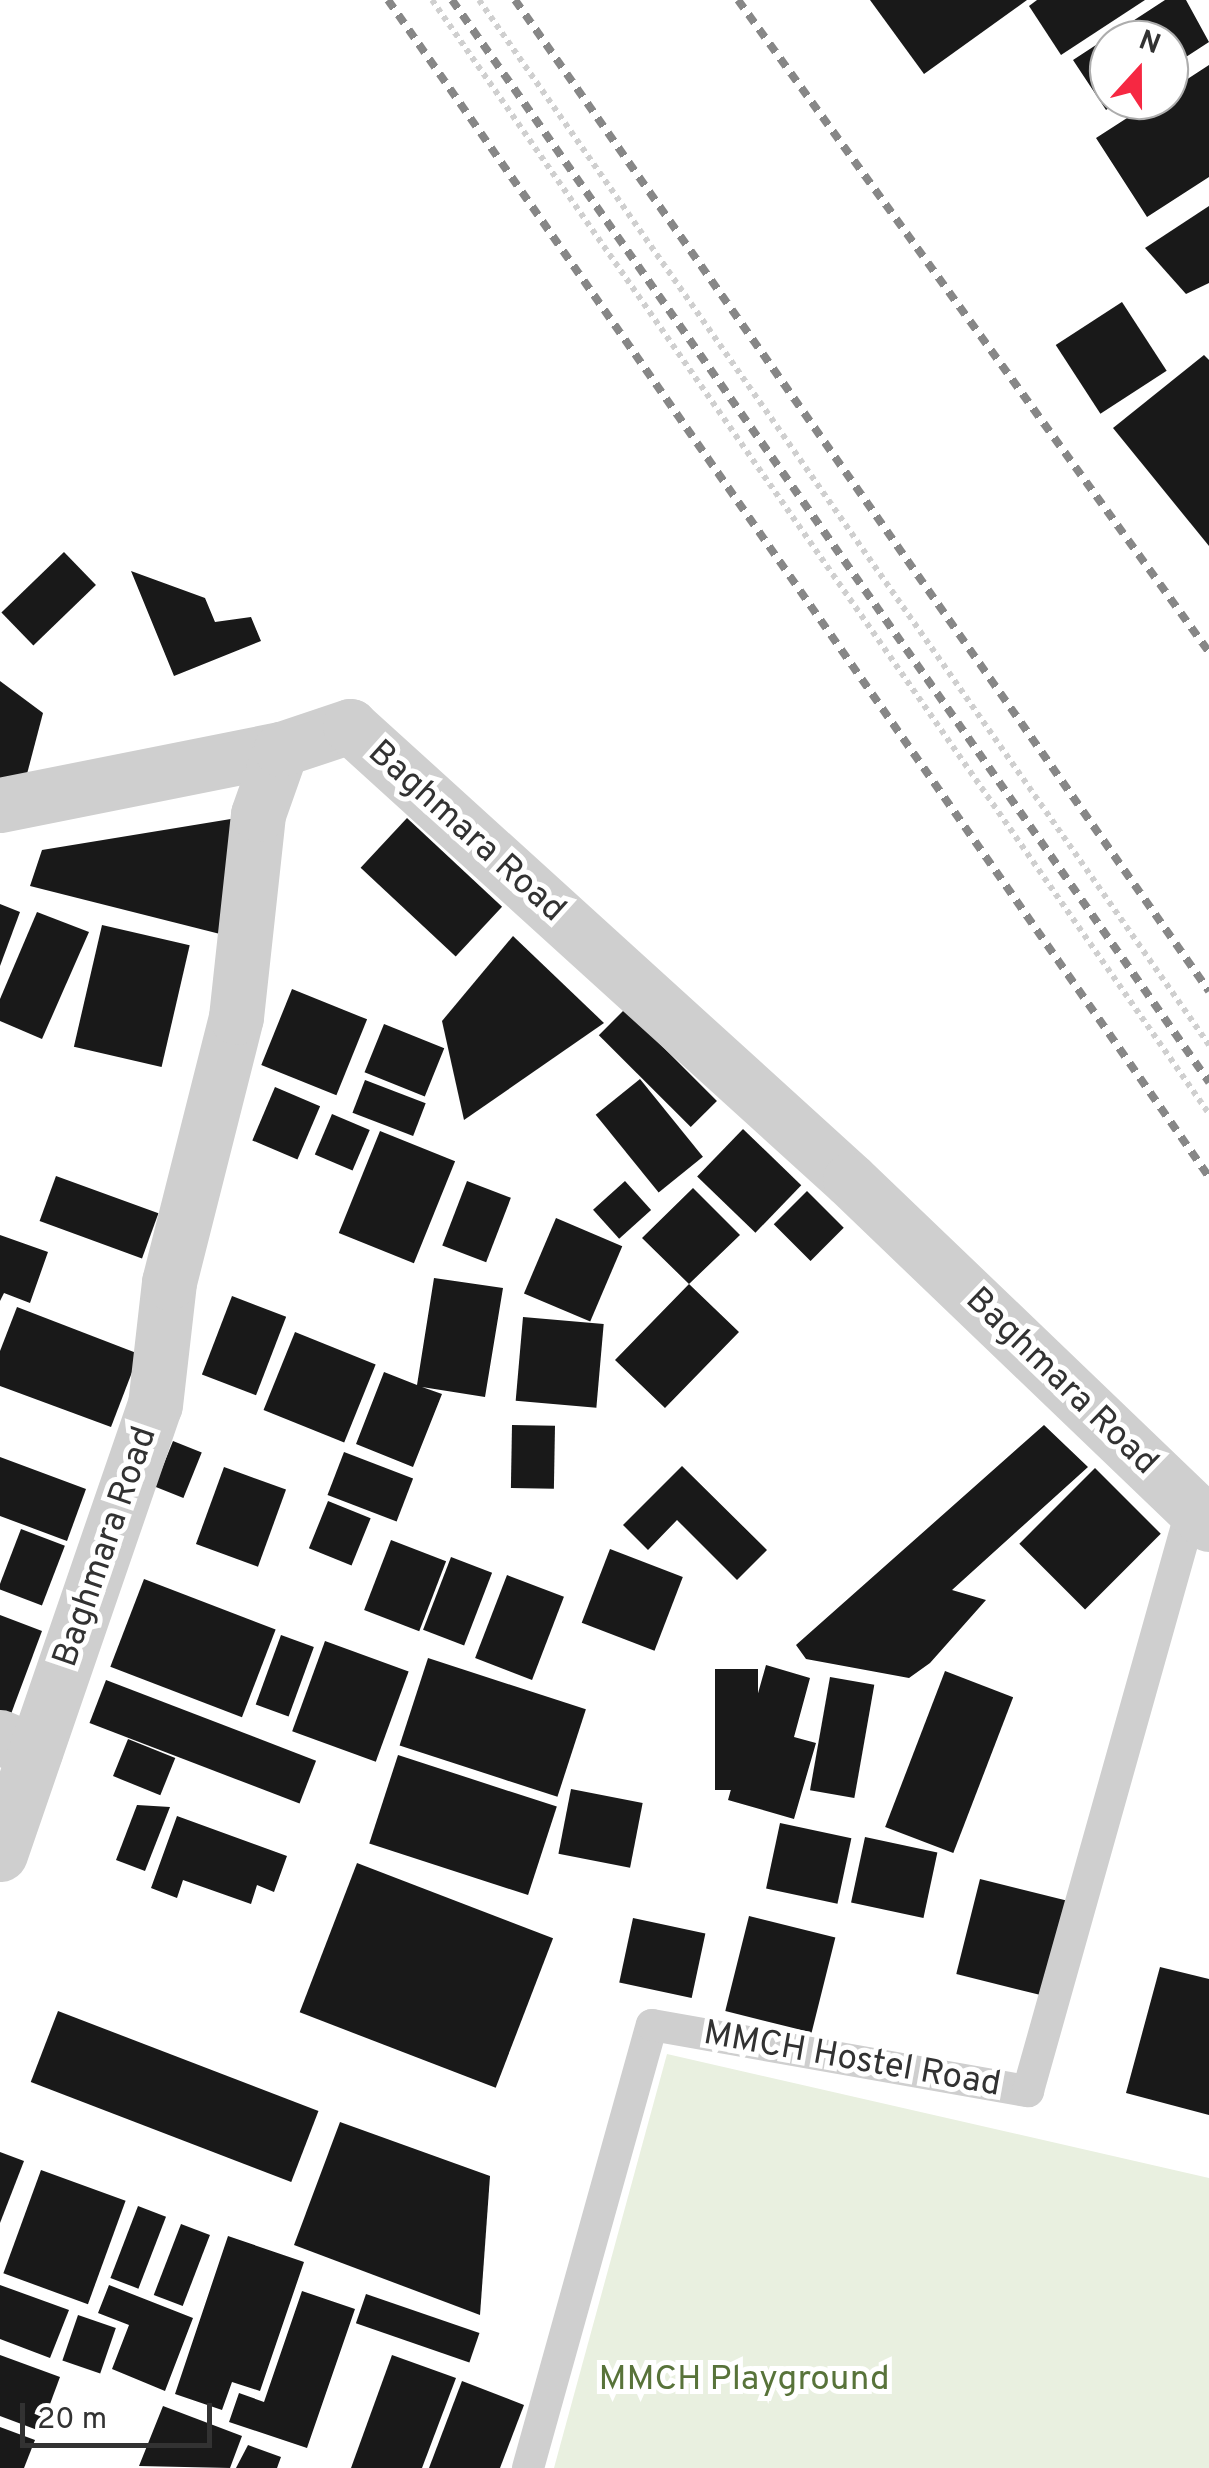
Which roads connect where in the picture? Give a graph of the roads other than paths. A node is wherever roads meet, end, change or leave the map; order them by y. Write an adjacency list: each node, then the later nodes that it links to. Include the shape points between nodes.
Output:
1 (281, 749): 2 (street); 3 (street, Baghmara Road, via 350,726 850,1180); 4 (street, Baghmara Road, via 258,814 236,1016 169,1282 155,1406)
2 (0, 806)
3 (1200, 1516): 6 (lane, MMCH Hostel Road, via 1028,2091 652,2026)
4 (18, 1744): 5 (street, Baghmara Road)
5 (0, 1854)
6 (528, 2468)

